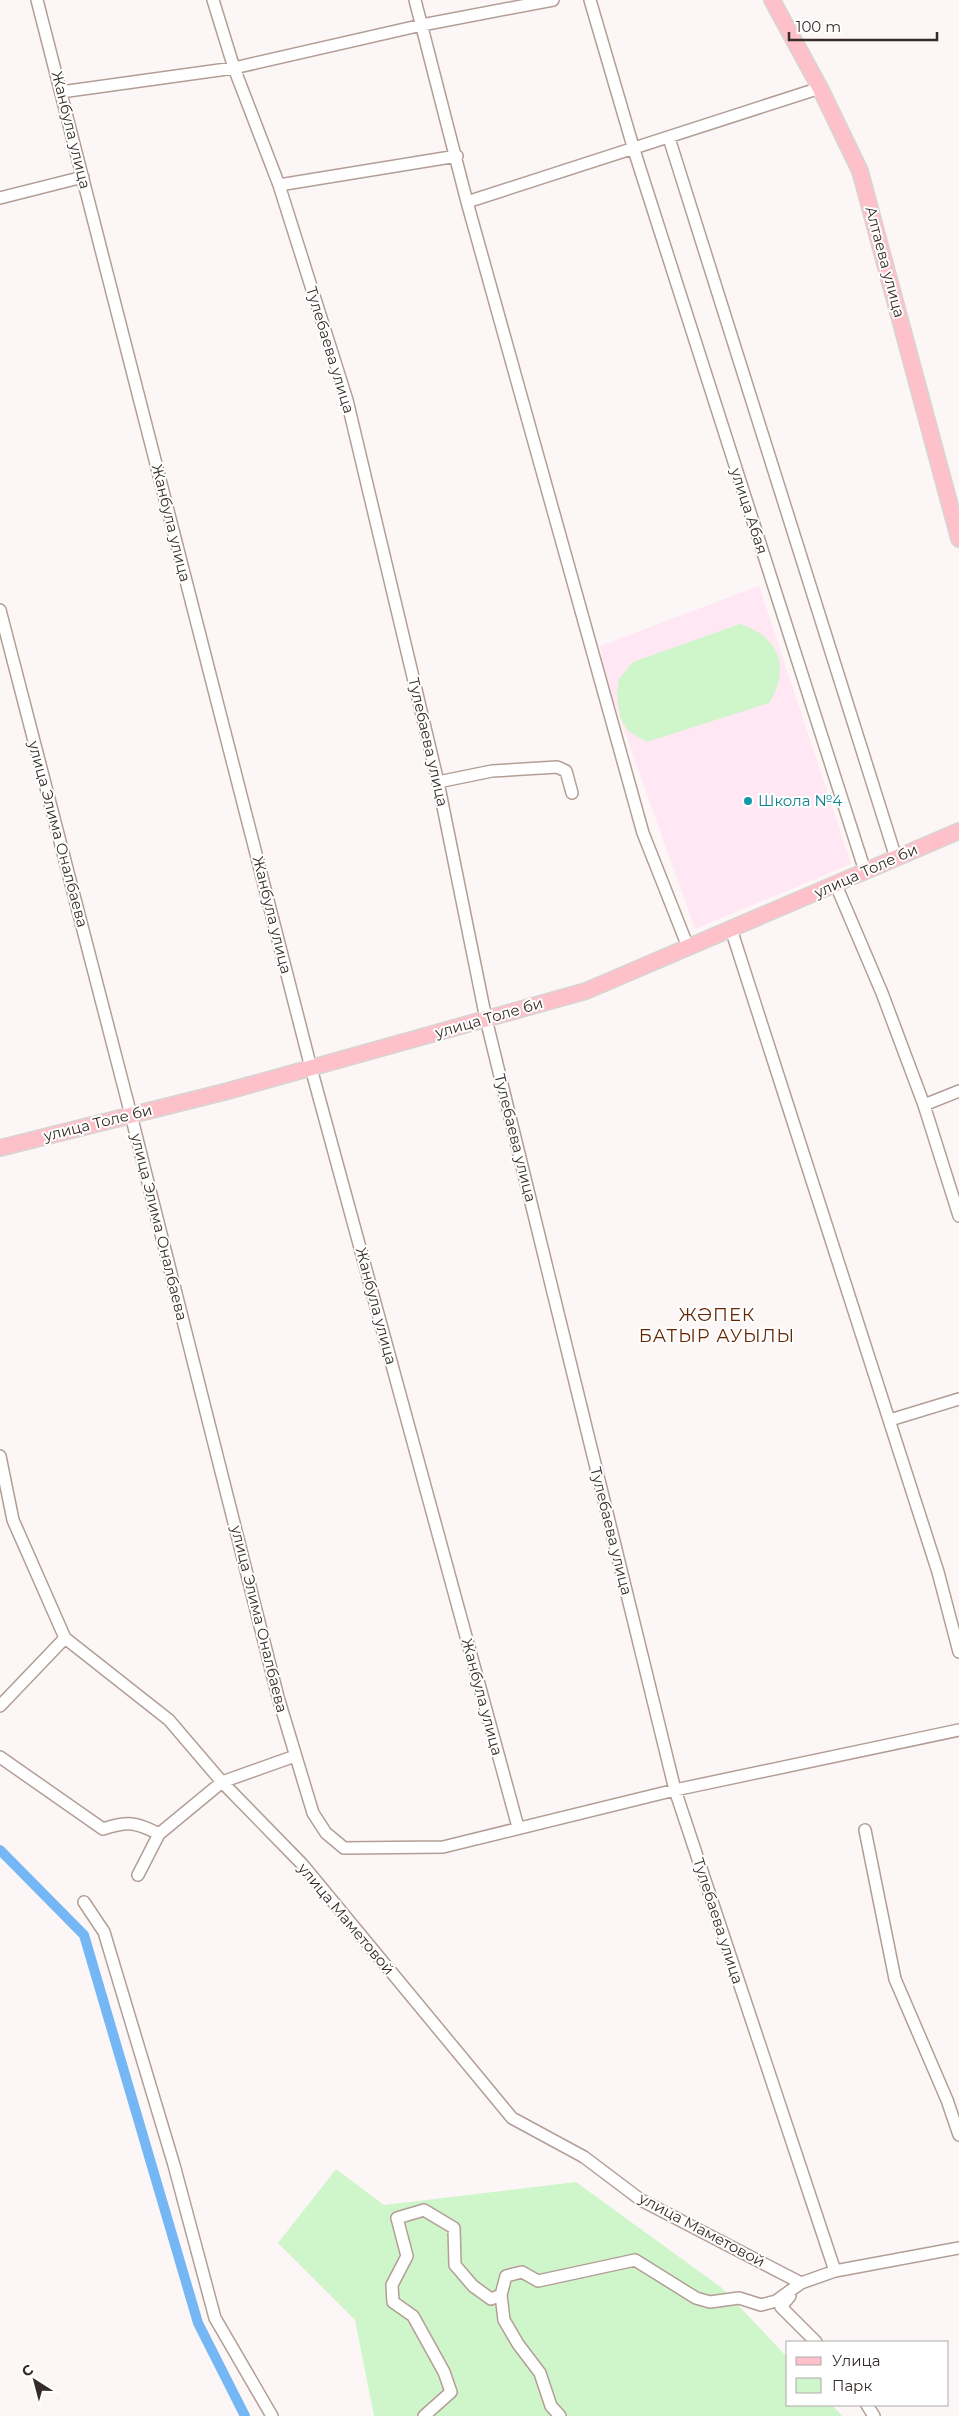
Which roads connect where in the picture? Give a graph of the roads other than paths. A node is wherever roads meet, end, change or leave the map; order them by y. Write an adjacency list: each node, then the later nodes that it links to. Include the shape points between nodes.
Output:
1 (37, 0): 10 (street, Жанбула улица)
2 (213, 0): 8 (street, Тулебаева улица)
3 (415, 0): 7 (street)
4 (553, 0): 7 (street)
5 (590, 0): 12 (street, улица Абая)
6 (772, 0): 9 (main road, Алтаева улица)
7 (422, 25): 8 (street); 13 (street)
8 (234, 68): 10 (street); 15 (street, Тулебаева улица)
9 (820, 88): 11 (street); 18 (main road, Алтаева улица, via 860,171)
10 (61, 92): 14 (street, Жанбула улица)
11 (669, 138): 12 (street); 23 (street)
12 (634, 150): 17 (street); 24 (street, улица Абая)
13 (457, 156): 15 (street); 17 (street)
14 (83, 177): 16 (street); 29 (street, Жанбула улица)
15 (279, 185): 20 (street, Тулебаева улица, via 347,400)
16 (0, 198)
17 (467, 202): 27 (street, via 644,833)
18 (959, 539)
19 (0, 610): 32 (street, улица Элима Оналбаева)
20 (438, 782): 21 (street, via 521,767 557,767 566,772); 28 (street, Тулебаева улица)
21 (572, 794)
22 (959, 831): 23 (main road, улица Толе би)
23 (896, 858): 24 (main road, улица Толе би)
24 (865, 872): 25 (main road, улица Толе би)
25 (836, 885): 26 (main road, улица Толе би); 31 (street, via 882,992)
26 (731, 929): 27 (main road, улица Толе би); 36 (street)
27 (688, 947): 28 (main road, улица Толе би, via 586,991)
28 (486, 1019): 29 (main road, улица Толе би); 45 (street, Тулебаева улица)
29 (311, 1068): 32 (main road, улица Толе би); 46 (street, Жанбула улица)
30 (959, 1091): 31 (street)
31 (924, 1105): 34 (street)
32 (131, 1115): 33 (main road, улица Толе би); 42 (street, улица Элима Оналбаева)
33 (0, 1148)
34 (959, 1216)
35 (959, 1398): 36 (street)
36 (890, 1420): 39 (street, via 938,1572)
37 (0, 1456): 38 (street, улица Маметовой, via 14,1520)
38 (64, 1638): 40 (street); 44 (street, улица Маметовой, via 169,1720)
39 (959, 1652)
40 (0, 1706)
41 (959, 1730): 45 (street, улица Элима Оналбаева)
42 (295, 1756): 44 (street); 46 (street, улица Элима Оналбаева, via 312,1813 326,1833 344,1848 443,1847)
43 (0, 1757): 48 (street, via 103,1829 126,1822)
44 (222, 1782): 48 (street); 54 (street, улица Маметовой, via 302,1864 512,2118 584,2157 641,2200)
45 (674, 1790): 46 (street, улица Элима Оналбаева); 53 (street, Тулебаева улица)
46 (518, 1827)
47 (866, 1830): 51 (street, via 896,1979)
48 (159, 1834): 49 (street)
49 (138, 1875)
50 (84, 1902): 57 (street, via 104,1932 174,2165 215,2318)
51 (959, 2135)
52 (959, 2248): 53 (street)
53 (835, 2271): 54 (street)
54 (801, 2284): 55 (street, via 776,2301 762,2305 740,2298 710,2302 696,2298 635,2260 538,2281 522,2272 506,2276); 56 (street, via 780,2307)
55 (501, 2296): 58 (street, via 491,2299 472,2286 455,2264 454,2228 424,2210 397,2218 407,2256 392,2285 393,2302 413,2316 444,2372 450,2392); 59 (street, via 504,2320 540,2373 551,2406)
56 (815, 2341)
57 (272, 2416)
58 (424, 2416)
59 (560, 2416)

